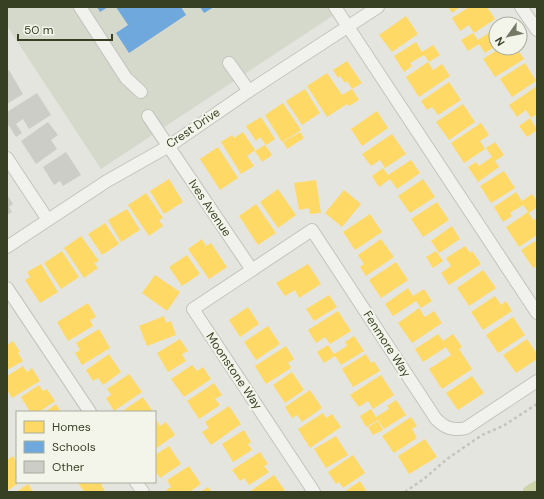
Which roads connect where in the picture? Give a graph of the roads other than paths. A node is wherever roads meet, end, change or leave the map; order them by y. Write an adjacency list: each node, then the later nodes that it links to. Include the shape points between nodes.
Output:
1 (80, 7): 9 (street, via 126,78)
2 (335, 7): 5 (street)
3 (378, 7): 5 (street, Crest Drive)
4 (521, 7): 6 (street)
5 (348, 26): 8 (street, Crest Drive); 17 (street)
6 (537, 30)
7 (229, 63): 8 (street)
8 (249, 91): 11 (street, Crest Drive)
9 (141, 92)
10 (148, 116): 11 (street, Ives Avenue)
11 (168, 146): 13 (street, Crest Drive, via 107,181); 15 (street, Ives Avenue)
12 (7, 158): 13 (street)
13 (48, 220): 14 (street, Crest Drive)
14 (7, 247)
15 (252, 270): 18 (street, Fenmore Way, via 312,230 436,419 451,429 466,428); 22 (street, Moonstone Way, via 193,309)
16 (7, 288): 19 (street)
17 (537, 313)
18 (537, 381)
19 (89, 411)
20 (137, 483): 21 (street)
21 (143, 492)
22 (314, 492)

